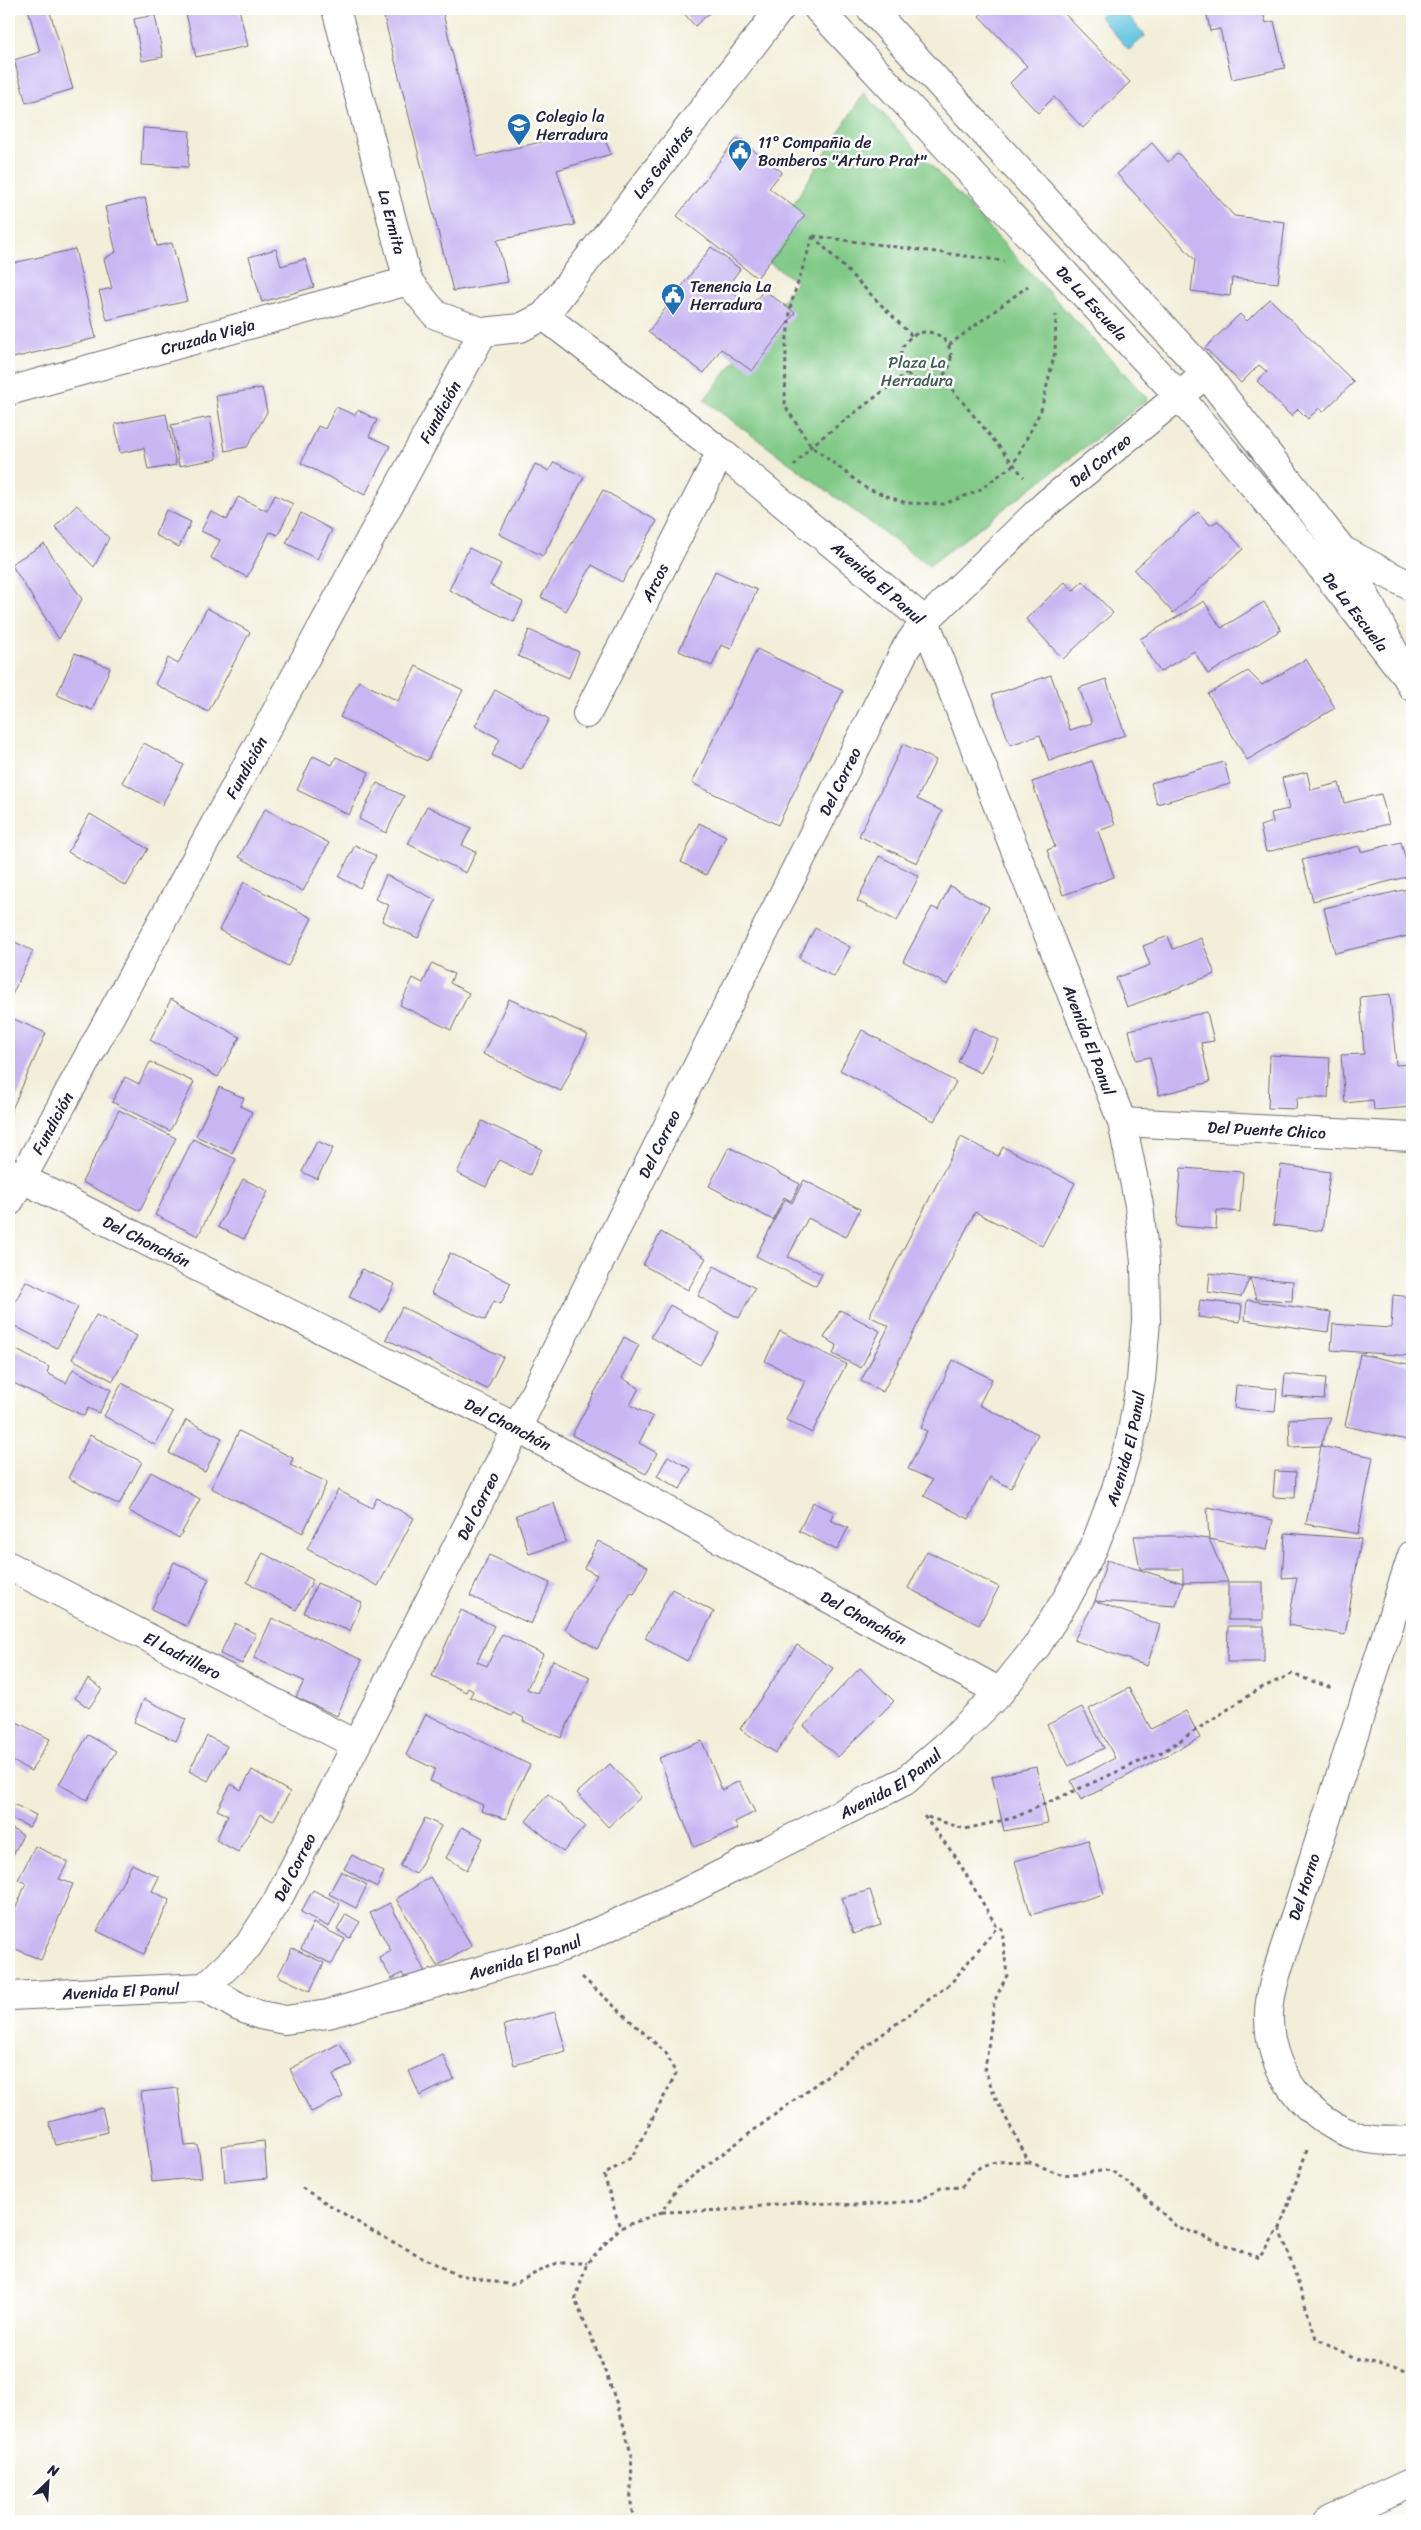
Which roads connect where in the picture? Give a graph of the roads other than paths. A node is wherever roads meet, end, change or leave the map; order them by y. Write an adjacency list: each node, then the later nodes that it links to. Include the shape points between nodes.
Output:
1 (336, 9): 5 (main road, La Ermita)
2 (780, 9): 6 (main road, Las Gaviotas)
3 (818, 9): 10 (main road, De La Escuela)
4 (872, 9): 8 (main road, De La Escuela)
5 (408, 281): 7 (main road, La Ermita, via 436,315); 9 (main road, Cruzada Vieja)
6 (544, 316): 7 (main road, La Ermita, via 520,328); 11 (main road, Avenida El Panul)
7 (483, 332): 19 (main road, Fundición)
8 (1206, 374): 10 (main road, Del Correo); 12 (main road, De La Escuela)
9 (9, 391)
10 (1178, 395): 14 (main road, Del Correo, via 1046,504); 15 (main road, De La Escuela, via 1321,567)
11 (721, 452): 14 (main road, Avenida El Panul); 16 (main road, Arcos)
12 (1342, 550): 13 (main road); 15 (main road, De La Escuela)
13 (1412, 587)
14 (925, 621): 17 (main road, Avenida El Panul); 21 (main road, Del Correo, via 902,657)
15 (1407, 679)
16 (587, 714)
17 (1122, 1122): 18 (main road, Del Puente Chico); 24 (main road, Avenida El Panul, via 1139,1205 1146,1263 1145,1341 1131,1437 1094,1547 1036,1647)
18 (1412, 1137)
19 (15, 1175): 20 (main road, Fundición); 21 (main road, Del Chonchón)
20 (9, 1202)
21 (517, 1428): 24 (main road, Del Chonchón); 25 (main road, Del Correo)
22 (1412, 1555): 28 (main road, Del Horno, via 1282,1956 1269,2012 1276,2059 1301,2101 1341,2130 1388,2142)
23 (9, 1566): 25 (main road, El Ladrillero)
24 (1000, 1692): 26 (main road, Avenida El Panul, via 905,1781 684,1893 563,1947 328,2014 285,2020 239,2007)
25 (355, 1744): 26 (main road, Del Correo, via 263,1926 235,1961)
26 (205, 1987): 27 (main road, Avenida El Panul)
27 (9, 1996)
28 (1412, 2140)
29 (1412, 2482): 30 (main road)
30 (1328, 2521)

